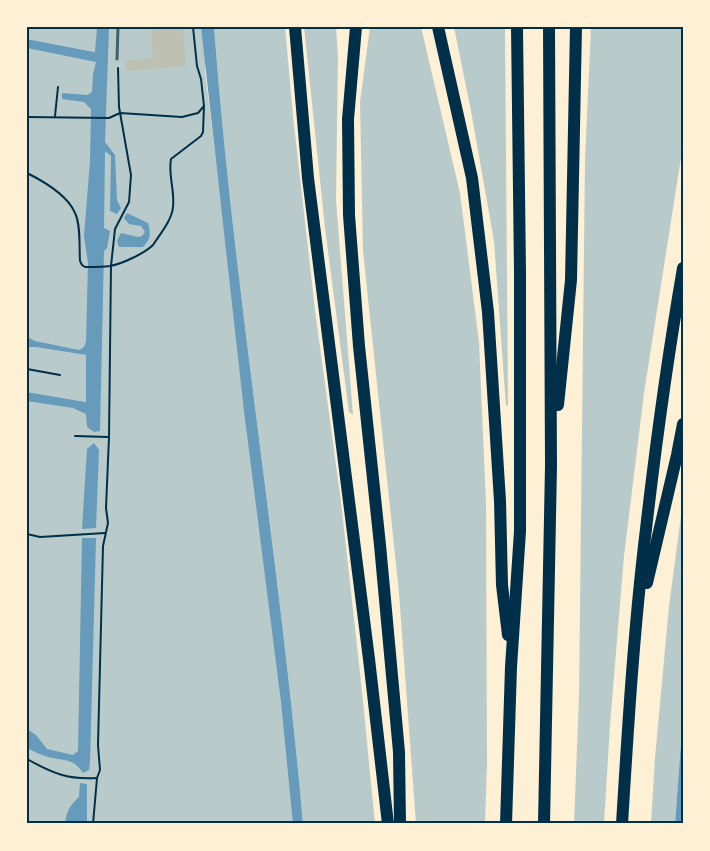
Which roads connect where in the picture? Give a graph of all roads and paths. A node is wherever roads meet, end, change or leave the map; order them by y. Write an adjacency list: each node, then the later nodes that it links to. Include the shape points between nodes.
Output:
1 (118, 27): 9 (lane)
2 (193, 27): 11 (path)
3 (295, 27): 31 (highway, via 308,178)
4 (438, 27): 27 (highway, via 472,178 488,312 502,585)
5 (517, 27): 27 (highway, via 520,519)
6 (549, 27): 23 (highway)
7 (576, 27): 23 (highway, via 571,280)
8 (355, 31): 32 (highway, via 348,119 349,215 399,752)
9 (117, 59): 12 (path)
10 (58, 87): 13 (path)
11 (204, 106): 12 (path, via 198,113 182,117); 16 (path, via 201,136 171,159 171,216 150,249)
12 (120, 113): 13 (path, via 109,118); 16 (path, via 131,175 129,202 115,229)
13 (55, 116): 14 (path)
14 (27, 117)
15 (27, 173): 16 (path, via 75,213 82,265)
16 (111, 266): 22 (path)
17 (683, 268): 26 (highway, via 645,531)
18 (27, 369): 19 (path)
19 (60, 375)
20 (683, 424): 26 (highway)
21 (75, 436): 22 (path)
22 (110, 437): 25 (path)
23 (551, 466): 34 (highway)
24 (27, 534): 25 (path)
25 (105, 534): 29 (path)
26 (636, 628): 35 (highway)
27 (511, 667): 33 (highway)
28 (27, 759): 29 (path, via 63,776)
29 (97, 778): 30 (path)
30 (93, 824)
31 (388, 824)
32 (400, 824)
33 (506, 824)
34 (544, 824)
35 (622, 824)

